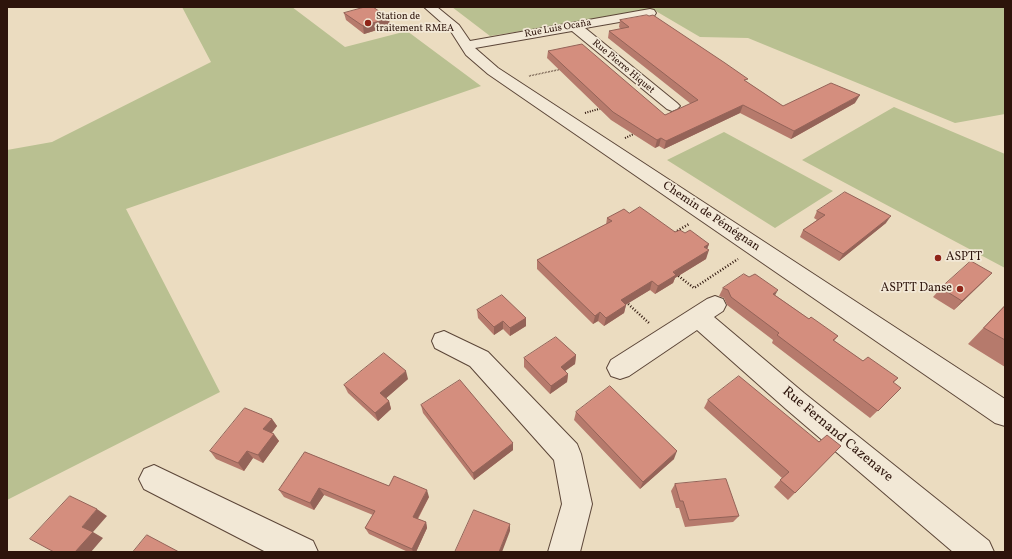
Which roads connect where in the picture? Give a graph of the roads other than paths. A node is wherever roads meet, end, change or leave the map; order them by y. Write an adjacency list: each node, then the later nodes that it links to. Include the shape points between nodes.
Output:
1 (430, 7): 4 (street, Chemin de Pémégnan, via 455,28)
2 (650, 13): 3 (street, Rue Luis Ocaña)
3 (574, 26): 4 (street, Rue Luis Ocaña); 5 (street, Rue Pierre Hiquet)
4 (466, 46): 8 (street, Chemin de Pémégnan, via 481,62 508,81)
5 (672, 106)
6 (444, 341): 12 (street, via 479,359 567,454 577,504)
7 (620, 368): 13 (street, Rue Fernand Cazenave, via 706,311 795,402)
8 (1005, 414)
9 (154, 479): 10 (street)
10 (264, 545): 11 (street)
11 (302, 552)
12 (564, 552)
13 (978, 552)

